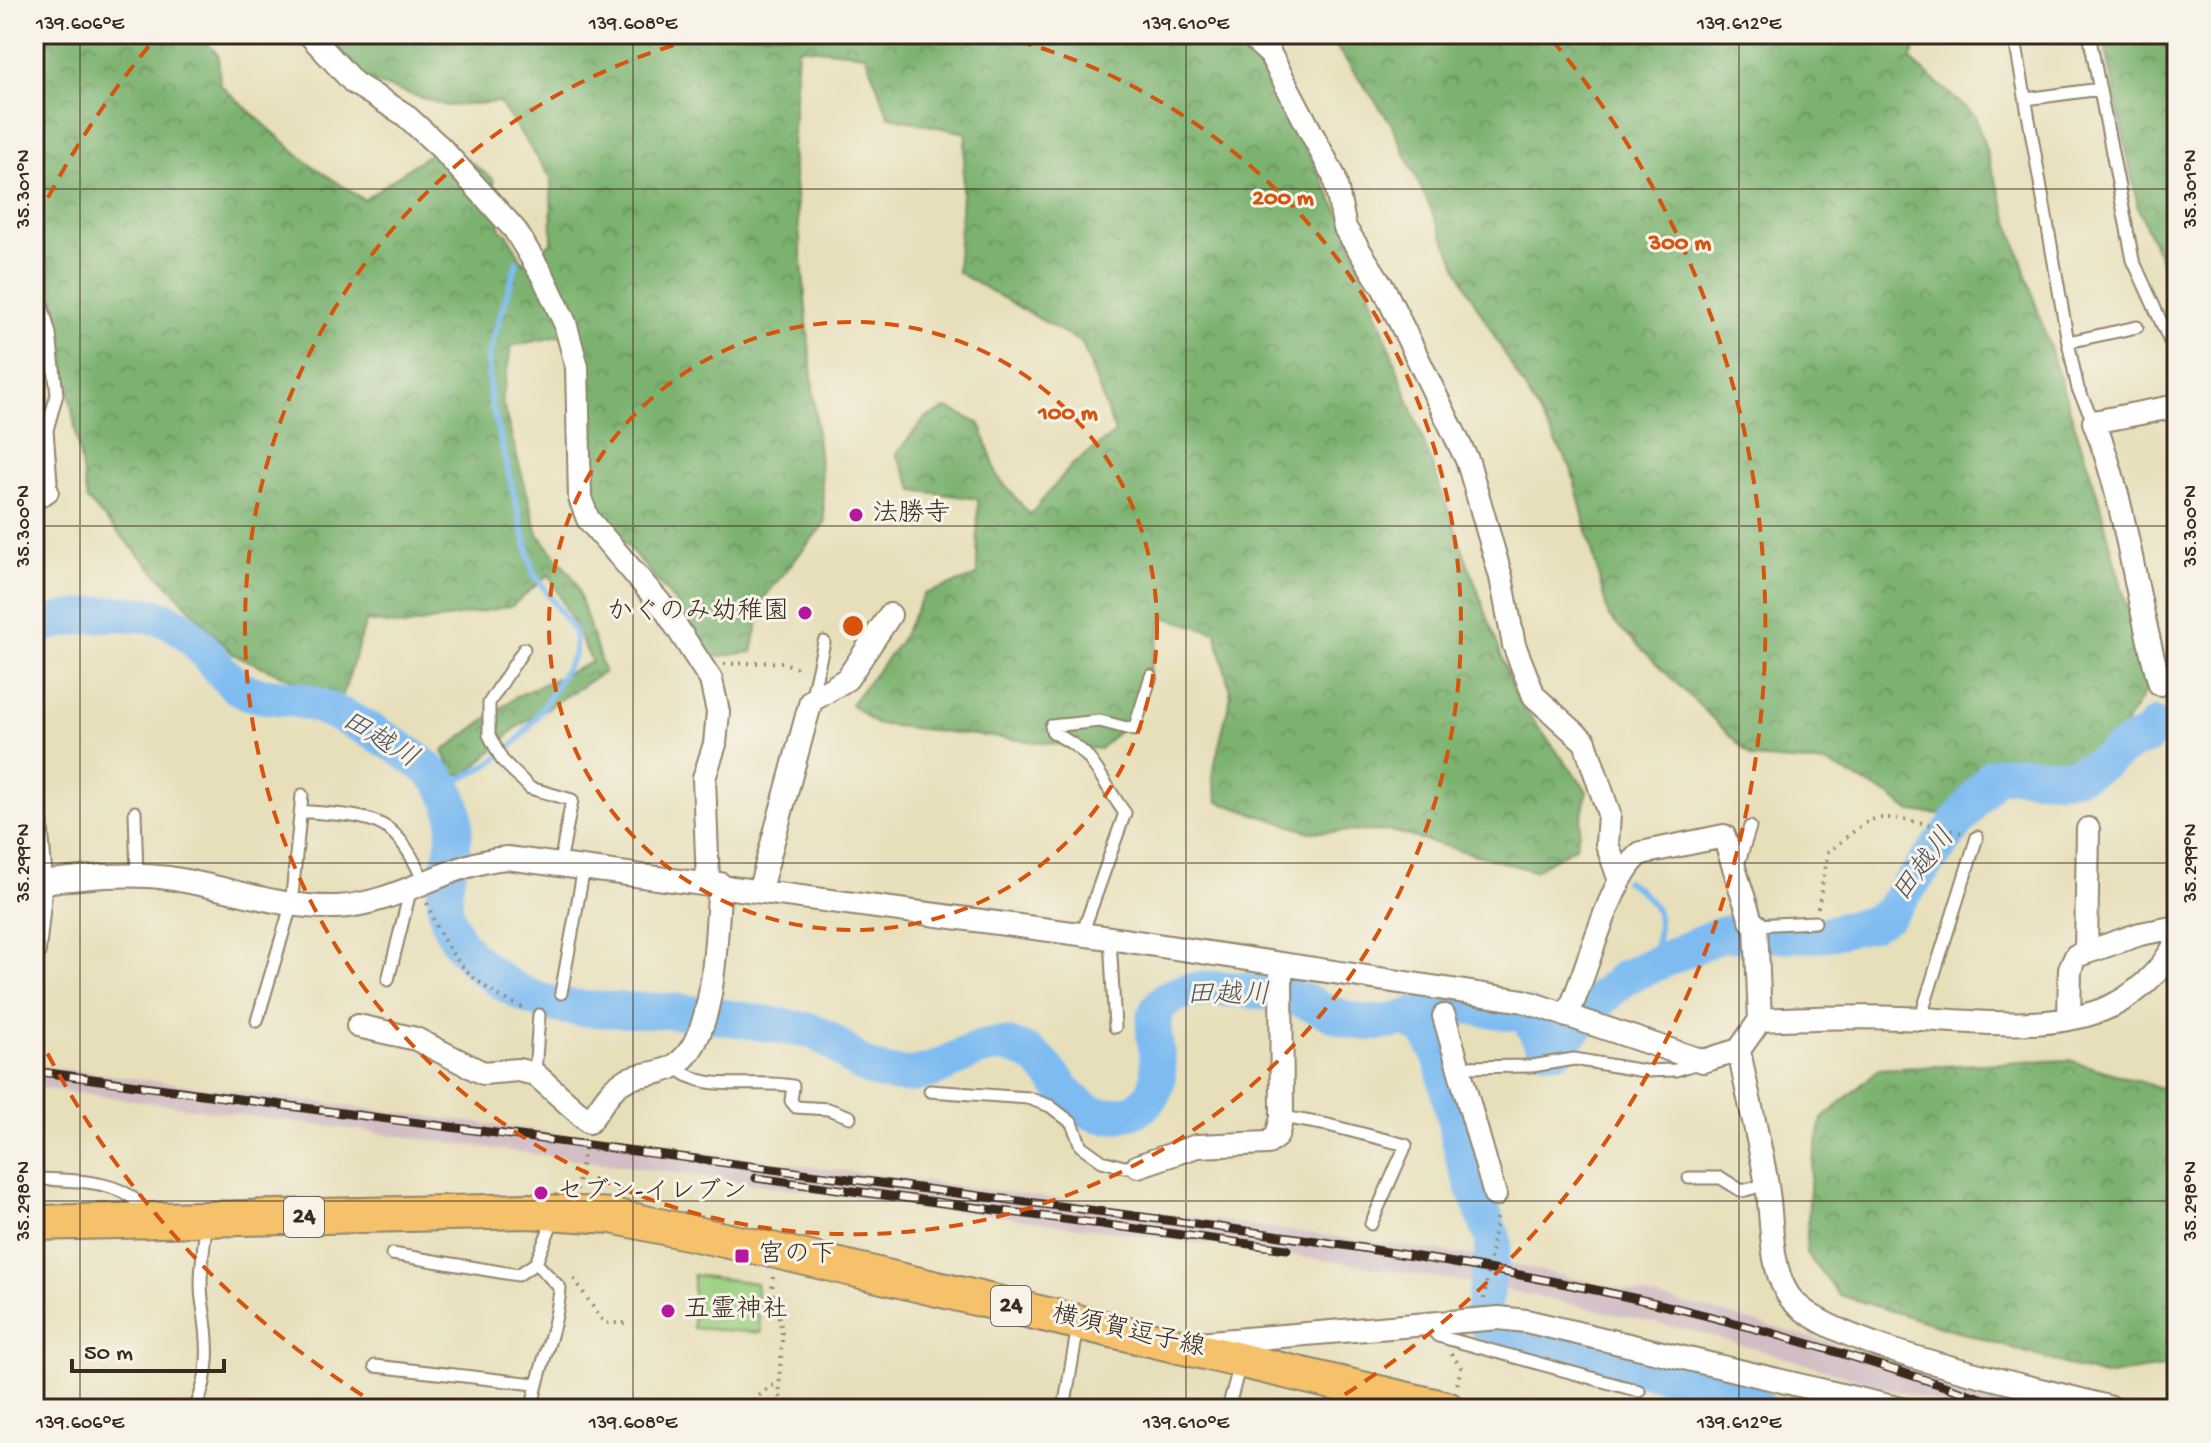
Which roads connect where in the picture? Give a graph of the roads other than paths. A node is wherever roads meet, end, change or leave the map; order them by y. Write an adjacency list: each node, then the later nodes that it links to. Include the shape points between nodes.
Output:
1 (309, 34): 34 (street, via 354,83 404,114 441,148 515,230 565,323 577,367 580,498 588,519 665,609 711,680 718,712 704,778)
2 (1248, 34): 31 (street, via 1270,54 1334,176 1345,228 1384,289 1468,462 1514,645 1534,696 1585,742 1609,814 1607,844)
3 (2014, 34): 6 (lane)
4 (2089, 34): 5 (lane)
5 (2100, 89): 6 (lane); 10 (lane, via 2133,260)
6 (2026, 99): 9 (lane)
7 (34, 276): 13 (lane, via 50,334 57,394 47,430 51,482)
8 (2137, 327): 9 (lane)
9 (2068, 342): 12 (lane, via 2078,389)
10 (2177, 357)
11 (2177, 406): 12 (street)
12 (2094, 422): 18 (street, via 2108,459 2160,684)
13 (40, 495)
14 (890, 615): 19 (street, via 847,679)
15 (824, 642): 19 (lane)
16 (524, 649): 27 (lane, via 489,703 489,735 502,760 530,788 572,800)
17 (1151, 676): 39 (lane, via 1134,730 1100,721 1051,726 1092,762 1125,813)
18 (2177, 681)
19 (811, 701): 35 (street)
20 (34, 795): 32 (street)
21 (302, 795): 22 (lane)
22 (301, 811): 33 (lane, via 385,824 409,847); 36 (lane)
23 (135, 812): 29 (lane)
24 (1750, 827): 30 (lane)
25 (2088, 829): 43 (street)
26 (1977, 837): 50 (lane)
27 (560, 864): 28 (street); 33 (street, via 507,858 460,867)
28 (584, 867): 34 (street); 46 (lane)
29 (137, 875): 32 (street); 36 (street)
30 (1735, 876): 31 (street, via 1724,836 1641,853); 38 (street)
31 (1619, 878): 49 (street, via 1581,987)
32 (37, 883): 42 (street)
33 (422, 883): 36 (street, via 366,903); 45 (lane)
34 (714, 884): 35 (street); 58 (street, via 704,1028)
35 (760, 889): 39 (street)
36 (291, 906): 53 (lane)
37 (1815, 922): 38 (lane)
38 (1756, 932): 52 (street)
39 (1082, 934): 40 (street)
40 (1110, 938): 44 (street); 55 (lane)
41 (2176, 942): 43 (street, via 2140,934); 51 (street, via 2147,982 2104,1009)
42 (34, 951)
43 (2086, 951): 51 (street, via 2076,956 2070,969)
44 (1281, 972): 49 (street, via 1524,1001); 63 (street)
45 (388, 980)
46 (561, 993)
47 (539, 1015): 60 (lane)
48 (1444, 1016): 59 (street)
49 (1576, 1019): 57 (street)
50 (1920, 1019): 51 (street); 52 (street)
51 (2069, 1019)
52 (1760, 1020): 56 (street)
53 (257, 1021)
54 (358, 1026): 60 (street, via 416,1039 483,1073)
55 (1115, 1027)
56 (1739, 1050): 57 (street); 67 (street)
57 (1703, 1061): 59 (lane, via 1676,1070 1644,1071 1574,1059 1532,1066)
58 (675, 1066): 60 (street, via 627,1079 607,1095 589,1122); 62 (lane, via 699,1082 771,1081 793,1086 791,1101 796,1107)
59 (1457, 1067): 68 (street)
60 (535, 1074)
61 (930, 1091): 64 (lane, via 1028,1098 1072,1123 1081,1146 1102,1161)
62 (850, 1117)
63 (1282, 1117): 64 (street, via 1277,1136 1268,1143 1209,1144); 73 (lane, via 1406,1145)
64 (1138, 1166)
65 (1689, 1178): 67 (lane, via 1721,1178 1742,1191)
66 (34, 1179): 71 (lane, via 94,1182 129,1196)
67 (1767, 1184): 90 (street, via 1777,1264 1796,1305 1826,1324 1970,1375)
68 (1496, 1203)
69 (565, 1211): 70 (main road, 24); 75 (lane); 76 (main road, 横須賀逗子線 / 24, via 657,1223)
70 (206, 1220): 71 (main road, 24); 85 (lane, via 202,1305 207,1383)
71 (147, 1221): 72 (main road, 24)
72 (34, 1223)
73 (1371, 1224)
74 (392, 1254): 75 (lane, via 518,1275)
75 (536, 1263): 81 (lane, via 560,1288 552,1343)
76 (1079, 1322): 78 (main road, 横須賀逗子線 / 24); 87 (lane)
77 (1432, 1330): 78 (street); 82 (lane); 89 (street, via 1485,1315 1526,1321)
78 (1177, 1345): 79 (main road, 横須賀逗子線 / 24)
79 (1241, 1360): 84 (main road, 横須賀逗子線 / 24); 88 (lane)
80 (375, 1366): 81 (lane)
81 (535, 1384): 86 (lane)
82 (1639, 1391)
83 (1451, 1402): 84 (main road, 横須賀逗子線 / 24)
84 (1404, 1404)
85 (195, 1409)
86 (532, 1409)
87 (1064, 1409)
88 (1228, 1409)
89 (1901, 1409)
90 (2114, 1409)

